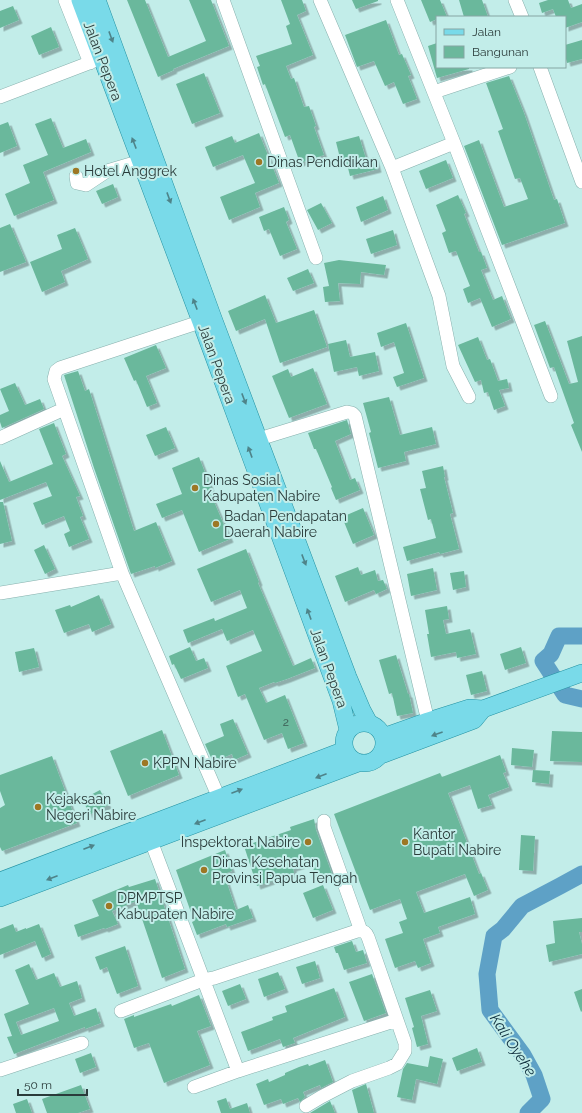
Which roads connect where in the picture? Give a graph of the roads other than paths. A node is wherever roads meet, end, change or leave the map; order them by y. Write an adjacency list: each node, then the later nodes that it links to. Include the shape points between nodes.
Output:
1 (65, 0): 9 (street)
2 (80, 0): 9 (main road, Jalan Pepera)
3 (98, 0): 12 (main road, Jalan Pepera, one-way to 12)
4 (224, 0): 20 (street)
5 (320, 0): 17 (street)
6 (398, 0): 13 (street)
7 (515, 0): 8 (street)
8 (522, 16)
9 (96, 61): 12 (main road, Jalan Pepera); 14 (street)
10 (507, 68): 13 (street)
11 (540, 68): 19 (street)
12 (121, 87): 16 (main road, Jalan Pepera, one-way to 12); 21 (main road, Jalan Pepera, one-way to 21)
13 (434, 92): 15 (street)
14 (0, 97)
15 (454, 143): 17 (street); 22 (street)
16 (141, 161): 18 (street, via 107,171 86,185 77,183); 21 (main road, Jalan Pepera, one-way to 16)
17 (392, 168): 23 (street, via 439,296 453,366)
18 (76, 176)
19 (582, 182)
20 (316, 258)
21 (207, 320): 24 (street, via 58,369 54,379); 26 (main road, Jalan Pepera, one-way to 26); 27 (main road, Jalan Pepera, one-way to 21)
22 (551, 396)
23 (469, 397)
24 (64, 409): 25 (street); 28 (street)
25 (0, 438)
26 (259, 440): 27 (main road, Jalan Pepera); 32 (street, via 347,412 355,416)
27 (283, 524): 33 (main road, Jalan Pepera, one-way to 33); 34 (main road, Jalan Pepera, one-way to 27, via 341,701)
28 (122, 573): 29 (street); 39 (street)
29 (0, 592)
30 (577, 675): 31 (main road)
31 (483, 709): 32 (main road, via 469,708); 37 (main road, one-way to 37, via 474,720)
32 (428, 721): 35 (main road)
33 (369, 723): 34 (main road, via 354,725); 35 (main road, via 380,731)
34 (348, 730): 36 (main road, via 345,736)
35 (383, 738): 37 (main road, via 384,748)
36 (345, 750): 38 (main road); 39 (main road, one-way to 36)
37 (380, 755): 38 (main road, via 372,762)
38 (358, 763): 41 (main road, one-way to 41)
39 (219, 798): 42 (main road, one-way to 39)
40 (324, 821): 45 (street)
41 (151, 841): 42 (main road); 46 (street)
42 (71, 862): 43 (main road); 44 (main road, one-way to 44)
43 (0, 880)
44 (0, 898)
45 (361, 931): 46 (street); 48 (street, via 368,937)
46 (203, 980): 47 (street); 51 (street)
47 (121, 1011)
48 (398, 1020): 51 (street); 53 (street, via 405,1043 405,1050 398,1064 352,1081)
49 (82, 1043): 50 (street)
50 (0, 1070)
51 (238, 1071): 52 (street)
52 (194, 1087)
53 (306, 1106)

